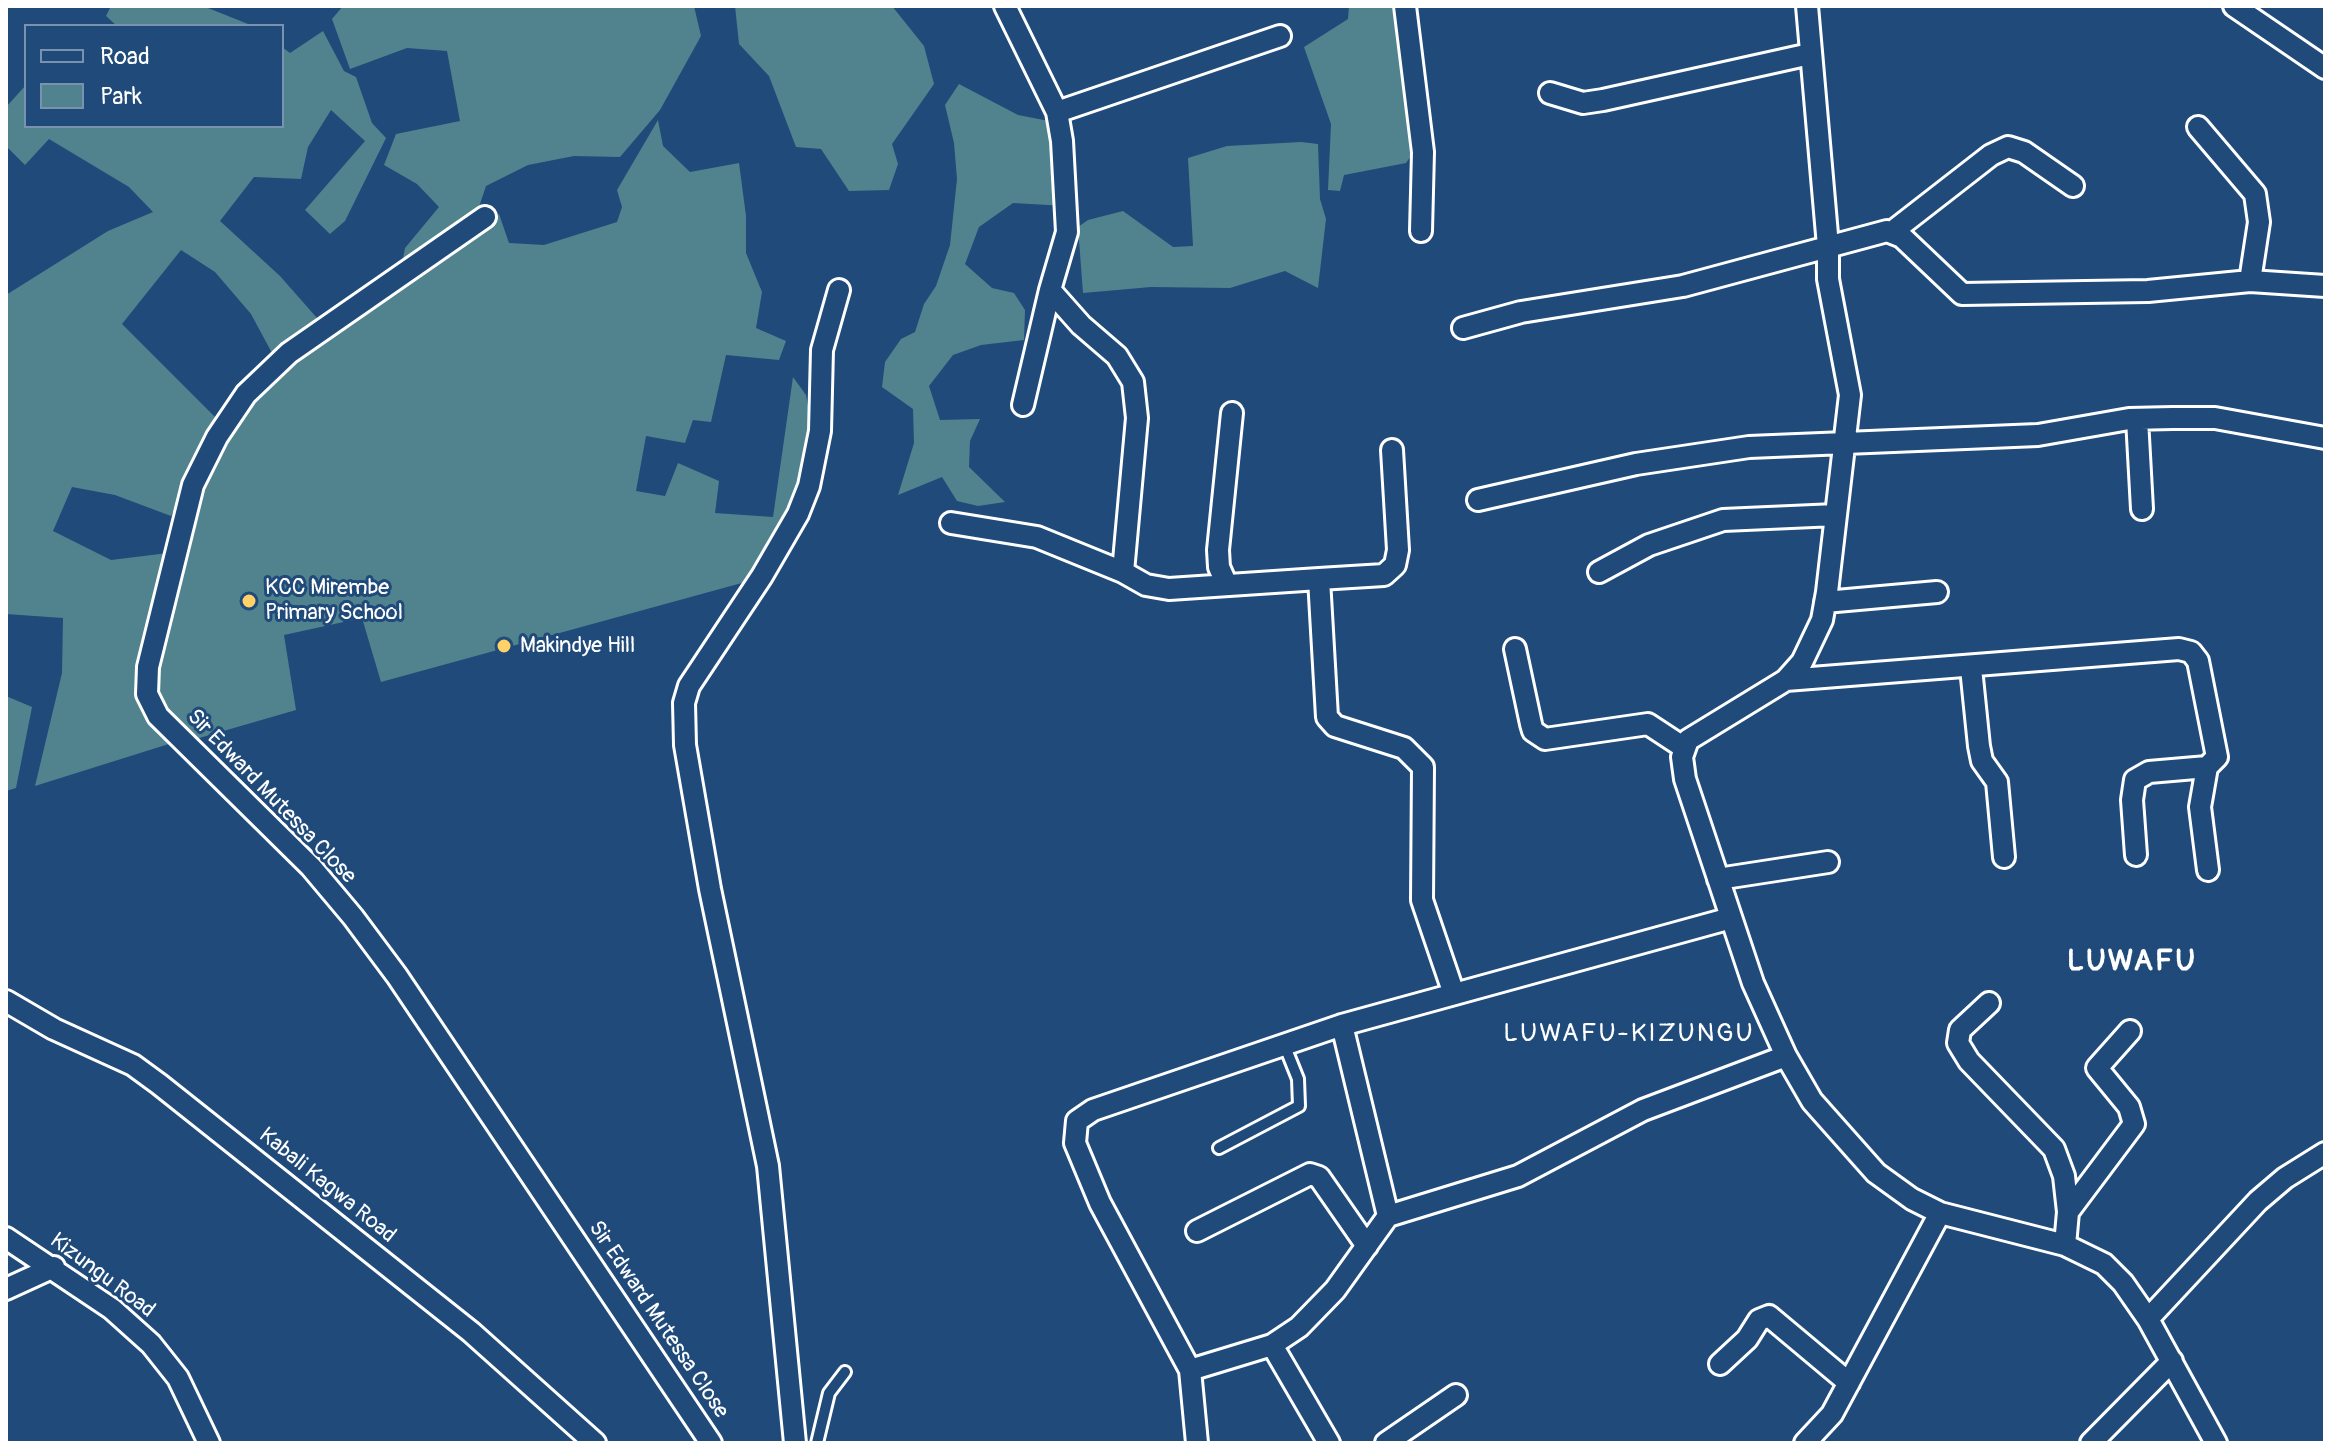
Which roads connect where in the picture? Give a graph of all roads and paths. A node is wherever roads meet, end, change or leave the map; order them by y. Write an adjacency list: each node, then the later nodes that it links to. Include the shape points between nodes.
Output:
1 (1005, 6): 9 (street)
2 (1405, 6): 13 (street, via 1423,152)
3 (1807, 6): 6 (street)
4 (2234, 6): 7 (street)
5 (1280, 36): 9 (street)
6 (1810, 54): 8 (street, via 1624,97 1583,103); 15 (street)
7 (2325, 68)
8 (1550, 93)
9 (1057, 112): 19 (street, via 1067,232)
10 (2198, 127): 16 (street, via 2255,194 2259,222)
11 (2073, 186): 14 (street, via 2008,147)
12 (485, 217): 76 (street, Sir Edward Mutessa Close, via 289,353 246,394 193,485 148,667 147,694 158,716 311,867 362,929)
13 (1421, 231)
14 (1892, 232): 15 (street); 16 (street, via 1962,294 2148,291)
15 (1828, 246): 20 (street, via 1683,286 1521,312); 25 (street, via 1828,279 1850,395)
16 (2250, 281): 17 (street)
17 (2325, 286)
18 (839, 290): 77 (street, via 822,350 820,431 809,486 798,514 689,686 684,703 685,745 710,889 768,1166)
19 (1050, 290): 21 (street); 31 (street, via 1117,356 1133,382 1137,418)
20 (1463, 328)
21 (1023, 405)
22 (1232, 413): 34 (street, via 1218,550)
23 (2137, 419): 24 (street, via 2215,418); 25 (street, via 2038,435); 28 (street)
24 (2325, 438)
25 (1846, 441): 27 (street, via 1687,455); 29 (street)
26 (1392, 450): 33 (street, via 1395,565 1384,575)
27 (1478, 500)
28 (2142, 509)
29 (1836, 515): 32 (street, via 1723,520 1649,545); 36 (street)
30 (951, 523): 31 (street, via 1037,537)
31 (1123, 572): 34 (street, via 1146,585 1169,589)
32 (1599, 572)
33 (1319, 579): 34 (street); 48 (street, via 1327,717 1342,729 1404,748 1423,767 1422,900)
34 (1226, 583)
35 (1937, 592): 36 (street)
36 (1825, 602): 39 (street, via 1816,635)
37 (1515, 649): 40 (street, via 1533,731 1545,739 1648,724)
38 (1971, 668): 39 (street); 41 (street, via 2185,649 2198,661 2217,752); 43 (street, via 1982,761 1997,782)
39 (1786, 680): 40 (street, via 1695,734)
40 (1683, 747): 46 (street, via 1685,779)
41 (2207, 767): 42 (street, via 2149,772 2135,780); 45 (street, via 2200,807)
42 (2136, 855)
43 (2004, 857)
44 (1828, 862): 46 (street)
45 (2208, 870)
46 (1718, 879): 47 (street)
47 (1731, 918): 48 (street); 54 (street)
48 (1454, 994): 51 (street)
49 (6, 1001): 75 (street, Kabali Kagwa Road, via 133,1065 175,1096 471,1332)
50 (1989, 1003): 57 (street, via 1960,1030 1958,1043 2054,1149)
51 (1342, 1025): 53 (street); 59 (street)
52 (2130, 1031): 57 (street, via 2097,1068 2129,1107 2134,1124)
53 (1284, 1044): 55 (lane, via 1298,1079 1299,1106); 70 (street, via 1093,1110 1077,1121 1075,1143 1100,1203)
54 (1786, 1056): 58 (street, via 1812,1101 1876,1173); 59 (street, via 1643,1110 1518,1176)
55 (1219, 1148)
56 (2325, 1153): 66 (street, via 2258,1201)
57 (2068, 1212): 62 (street)
58 (1940, 1213): 62 (street); 72 (street)
59 (1388, 1216): 63 (street)
60 (1197, 1231): 63 (street, via 1310,1174 1319,1177)
61 (6, 1238): 64 (street, Kizungu Road)
62 (2065, 1245): 66 (street, via 2112,1271)
63 (1367, 1246): 67 (street, via 1324,1303)
64 (54, 1267): 65 (street); 74 (street, Kizungu Road, via 151,1344 178,1378)
65 (6, 1289)
66 (2148, 1319): 68 (street)
67 (1272, 1345): 70 (street); 80 (street)
68 (2172, 1361): 83 (street); 84 (street)
69 (1720, 1364): 72 (street, via 1759,1320 1769,1316)
70 (1190, 1370): 79 (street)
71 (845, 1372): 78 (lane, via 829,1393)
72 (1849, 1383): 82 (street, via 1832,1414)
73 (1456, 1395): 81 (street)
74 (209, 1443)
75 (595, 1443)
76 (711, 1443)
77 (795, 1443)
78 (817, 1443)
79 (1197, 1443)
80 (1329, 1443)
81 (1386, 1443)
82 (1805, 1443)
83 (2091, 1443)
84 (2216, 1443)

